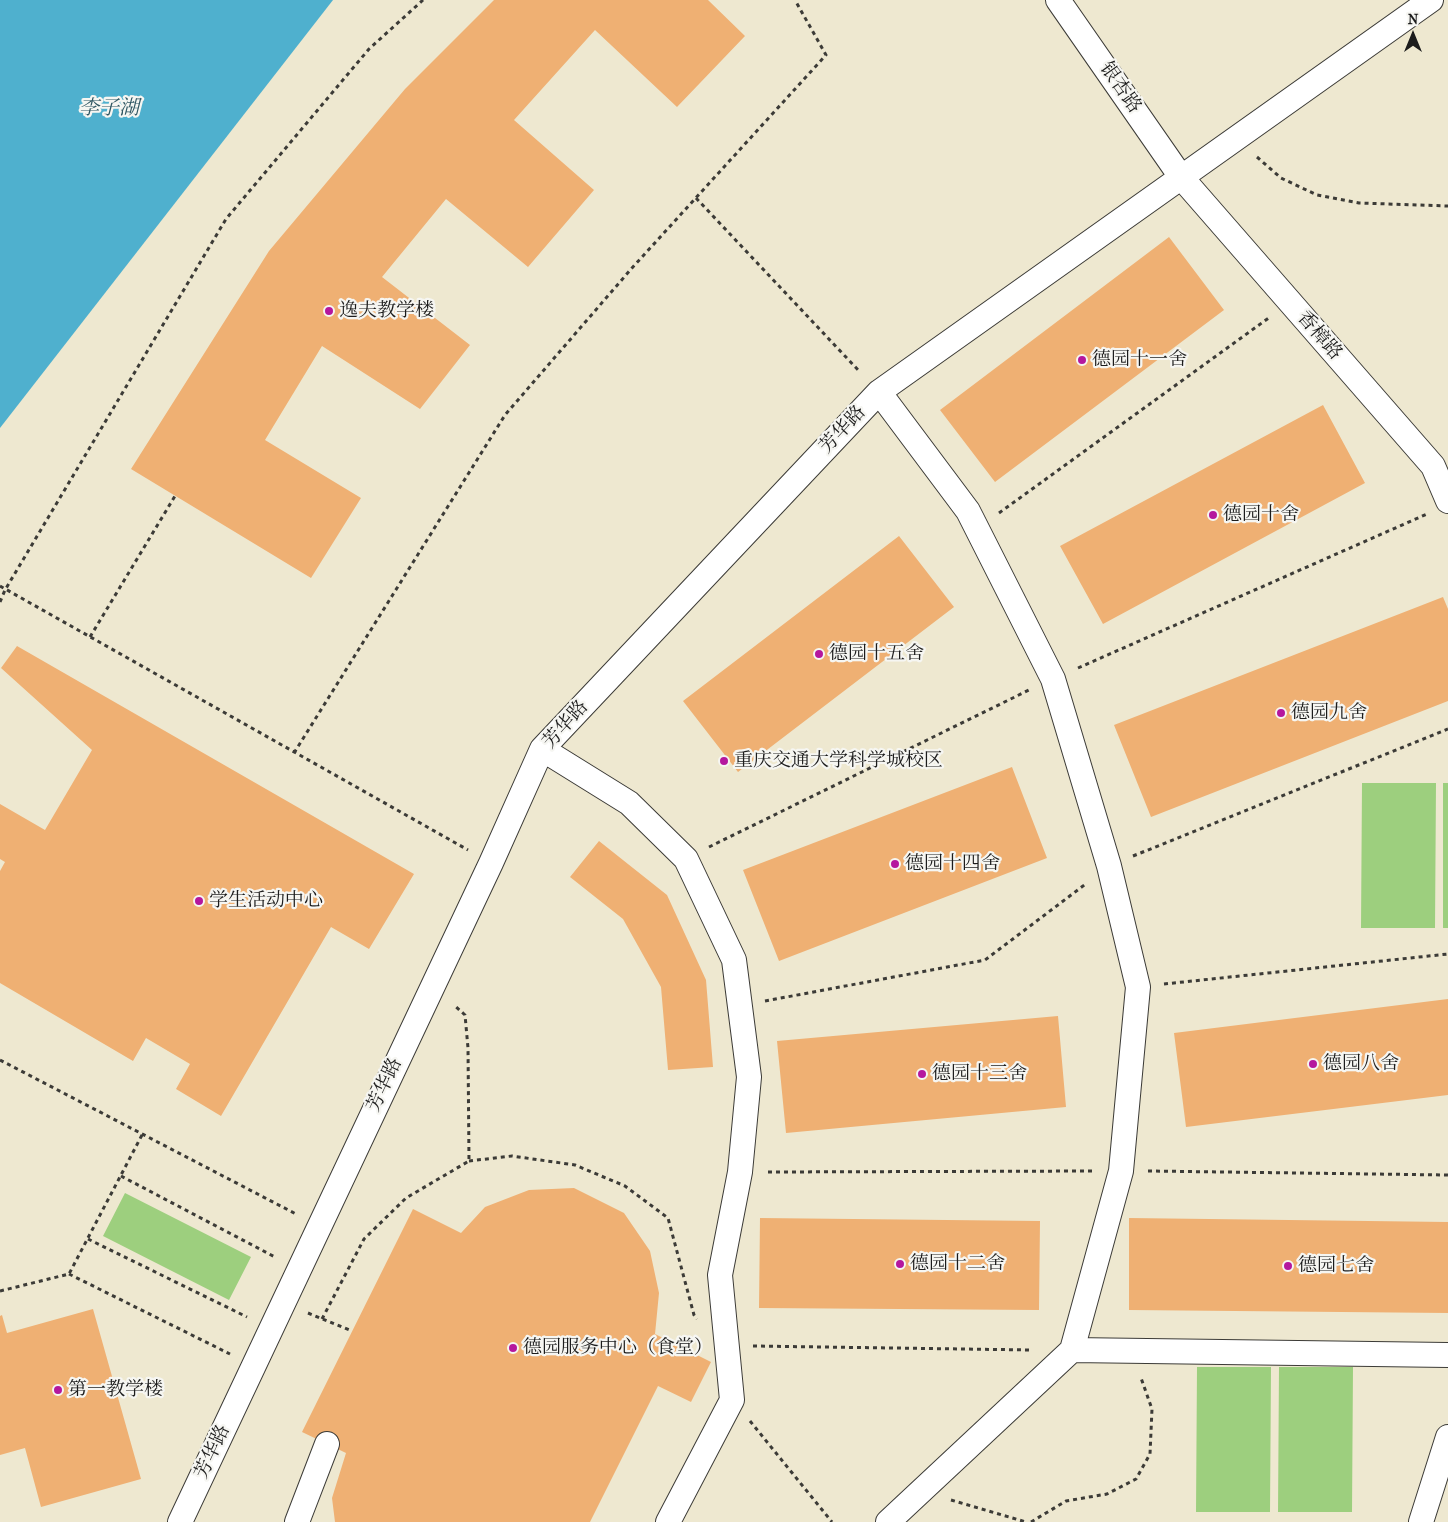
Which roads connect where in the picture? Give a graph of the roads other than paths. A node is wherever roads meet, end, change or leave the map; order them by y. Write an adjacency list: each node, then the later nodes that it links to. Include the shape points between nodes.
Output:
1 (1058, 0): 3 (street, 银杏路)
2 (1431, 0): 3 (street, 芳华路)
3 (1181, 177): 4 (street, 芳华路); 5 (street, 香樟路, via 1433,466)
4 (879, 392): 6 (street, 芳华路); 7 (street, via 968,511 1053,679 1109,866 1138,987 1121,1171)
5 (1439, 507)
6 (542, 749): 11 (street, 芳华路); 13 (street, via 629,803 686,859 734,960 749,1077 740,1172 720,1275 732,1400)
7 (1072, 1350): 8 (street); 14 (street)
8 (1448, 1354)
9 (1448, 1437): 15 (street)
10 (327, 1444): 12 (street)
11 (180, 1522)
12 (297, 1522)
13 (668, 1522)
14 (888, 1522)
15 (1421, 1522)

